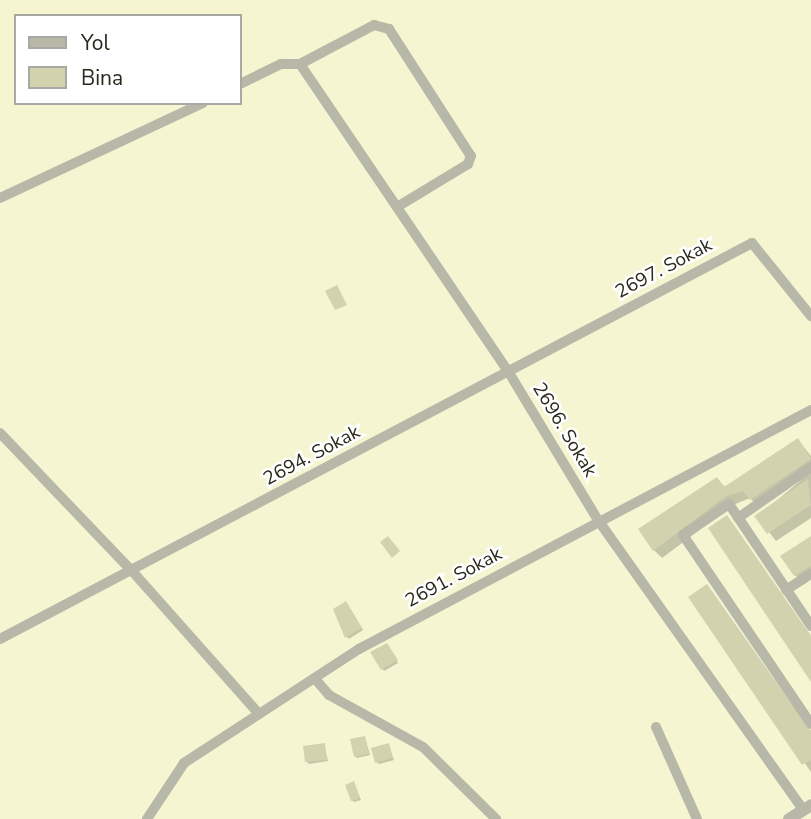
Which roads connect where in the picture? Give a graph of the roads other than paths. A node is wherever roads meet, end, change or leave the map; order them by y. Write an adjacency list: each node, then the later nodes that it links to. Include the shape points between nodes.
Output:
1 (300, 64): 2 (street, via 281,64); 5 (street, 2696. Sokak); 5 (street, via 374,25 389,29 471,156 465,166)
2 (242, 83)
3 (199, 105): 4 (street)
4 (0, 198)
5 (397, 207): 7 (street, 2696. Sokak)
6 (811, 316): 7 (street, 2697. Sokak, via 752,243)
7 (508, 371): 12 (street, 2696. Sokak); 13 (street, 2694. Sokak)
8 (811, 410): 12 (street, 2691. Sokak)
9 (0, 433): 13 (street)
10 (811, 467): 11 (street)
11 (738, 518): 15 (street); 21 (street, via 729,504 683,535)
12 (598, 520): 19 (street, 2691. Sokak, via 359,649); 23 (street, 2696. Sokak)
13 (133, 572): 18 (street, 2694. Sokak); 20 (street)
14 (811, 573): 15 (street)
15 (786, 590): 16 (street)
16 (807, 610): 17 (street)
17 (811, 626)
18 (0, 639)
19 (316, 680): 20 (street, 2691. Sokak); 25 (street, via 329,695 423,747)
20 (259, 714): 24 (street, 2691. Sokak, via 184,763)
21 (810, 720)
22 (656, 727): 26 (street)
23 (807, 807): 27 (street)
24 (147, 819)
25 (496, 819)
26 (697, 819)
27 (789, 819)

